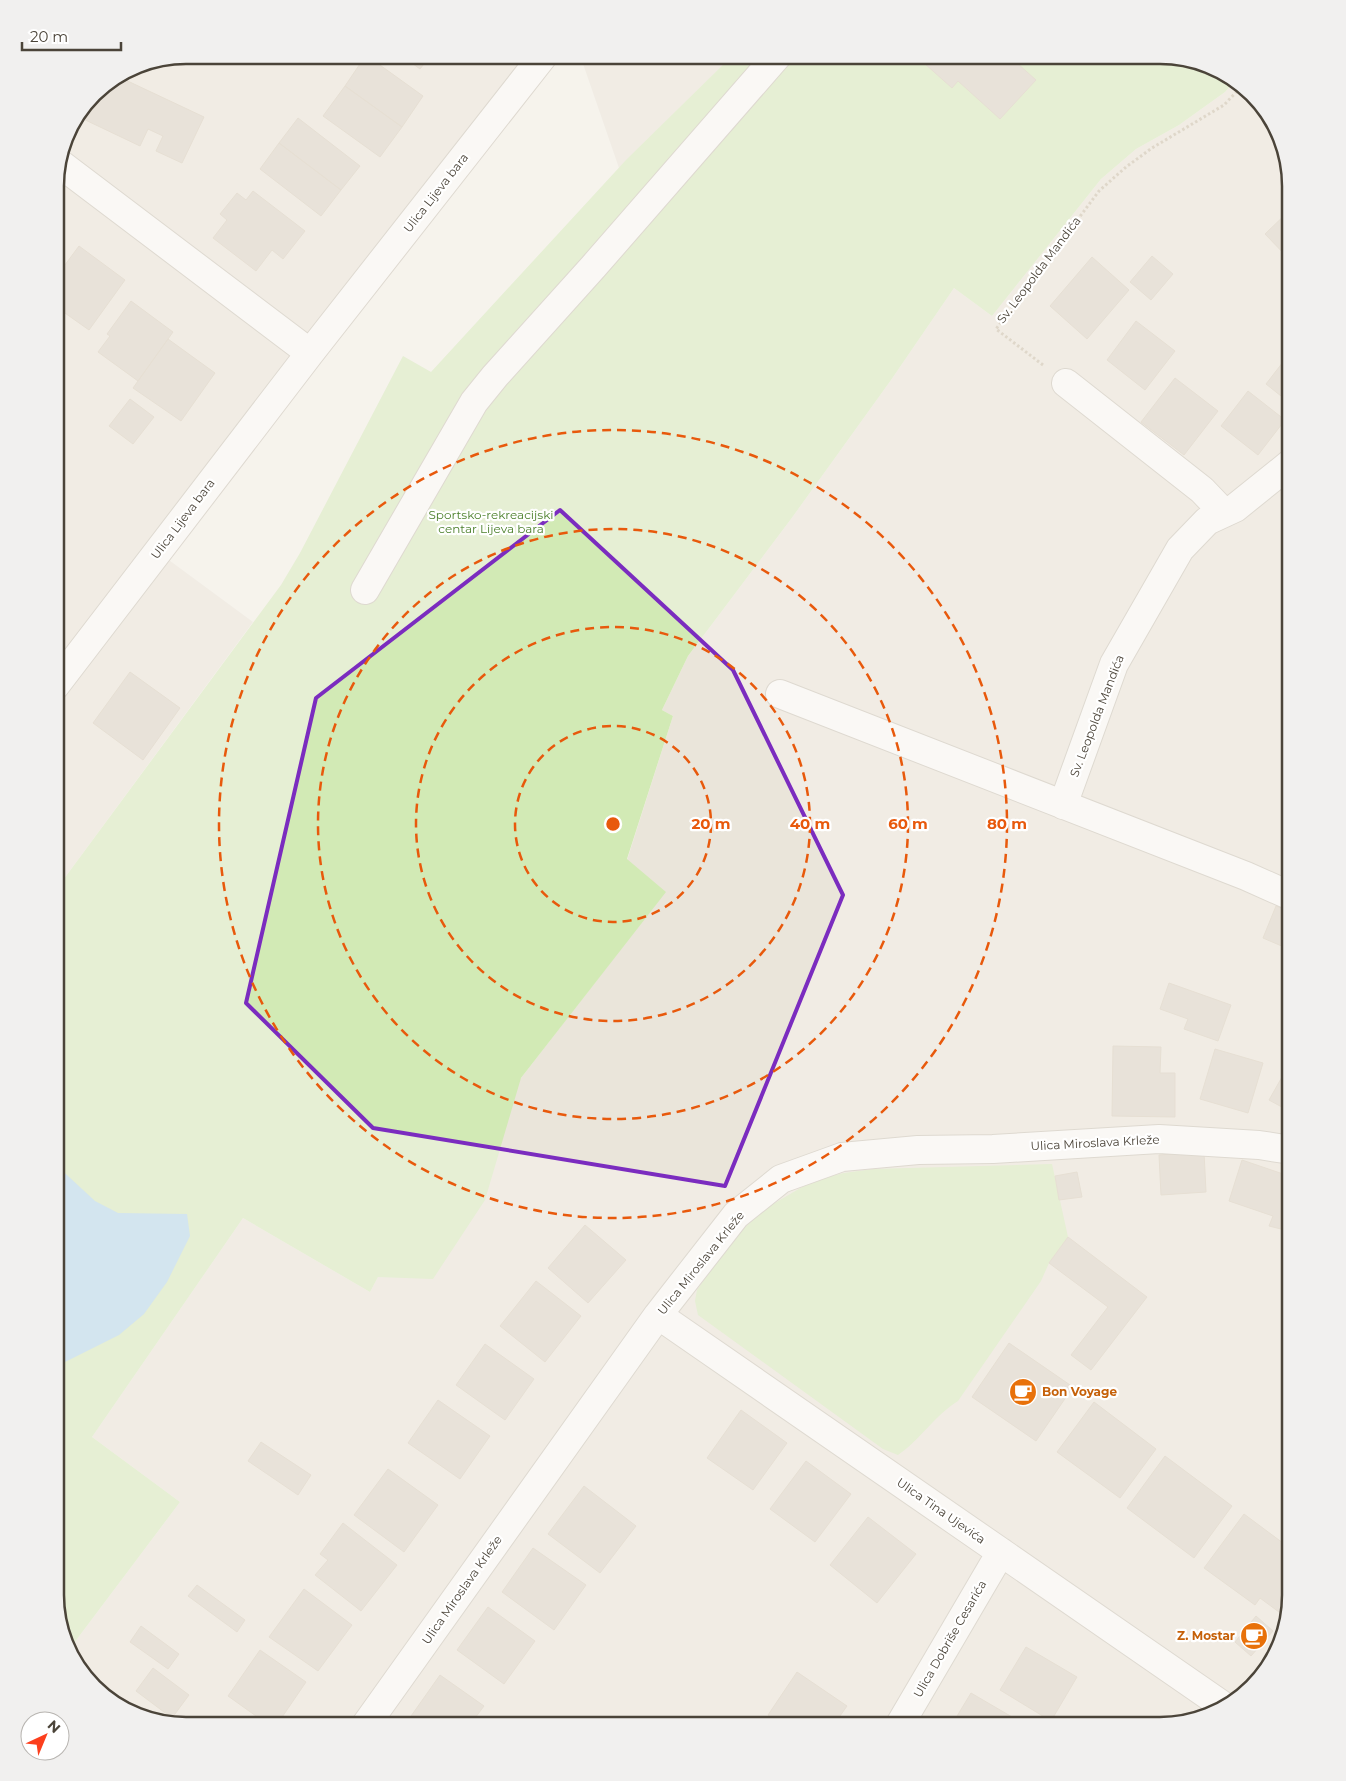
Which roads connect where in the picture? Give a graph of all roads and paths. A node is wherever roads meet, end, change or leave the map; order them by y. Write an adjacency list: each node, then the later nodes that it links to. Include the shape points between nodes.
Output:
1 (537, 64): 5 (street, Ulica Lijeva bara)
2 (770, 64): 9 (street, via 474,402)
3 (1238, 91): 6 (path, Sv. Leopolda Mandića, via 1224,105 1152,148 1099,191 996,329)
4 (65, 168): 5 (street)
5 (310, 353): 10 (street, Ulica Lijeva bara)
6 (1066, 383): 8 (street, via 1202,490)
7 (1282, 470): 8 (street, Sv. Leopolda Mandića)
8 (1224, 513): 12 (street, Sv. Leopolda Mandića, via 1207,521 1180,549 1114,664)
9 (365, 590)
10 (64, 674)
11 (780, 694): 12 (street)
12 (1063, 805): 13 (street)
13 (1282, 892)
14 (1282, 1149): 15 (street, Ulica Miroslava Krleže, via 1159,1139 918,1150 842,1157 782,1179 736,1215)
15 (658, 1315): 16 (street, Ulica Tina Ujevića); 18 (street, Ulica Miroslava Krleže)
16 (1001, 1552): 17 (street, Ulica Tina Ujevića); 19 (street, Ulica Dobriše Cesarića)
17 (1218, 1703)
18 (371, 1717)
19 (905, 1717)

